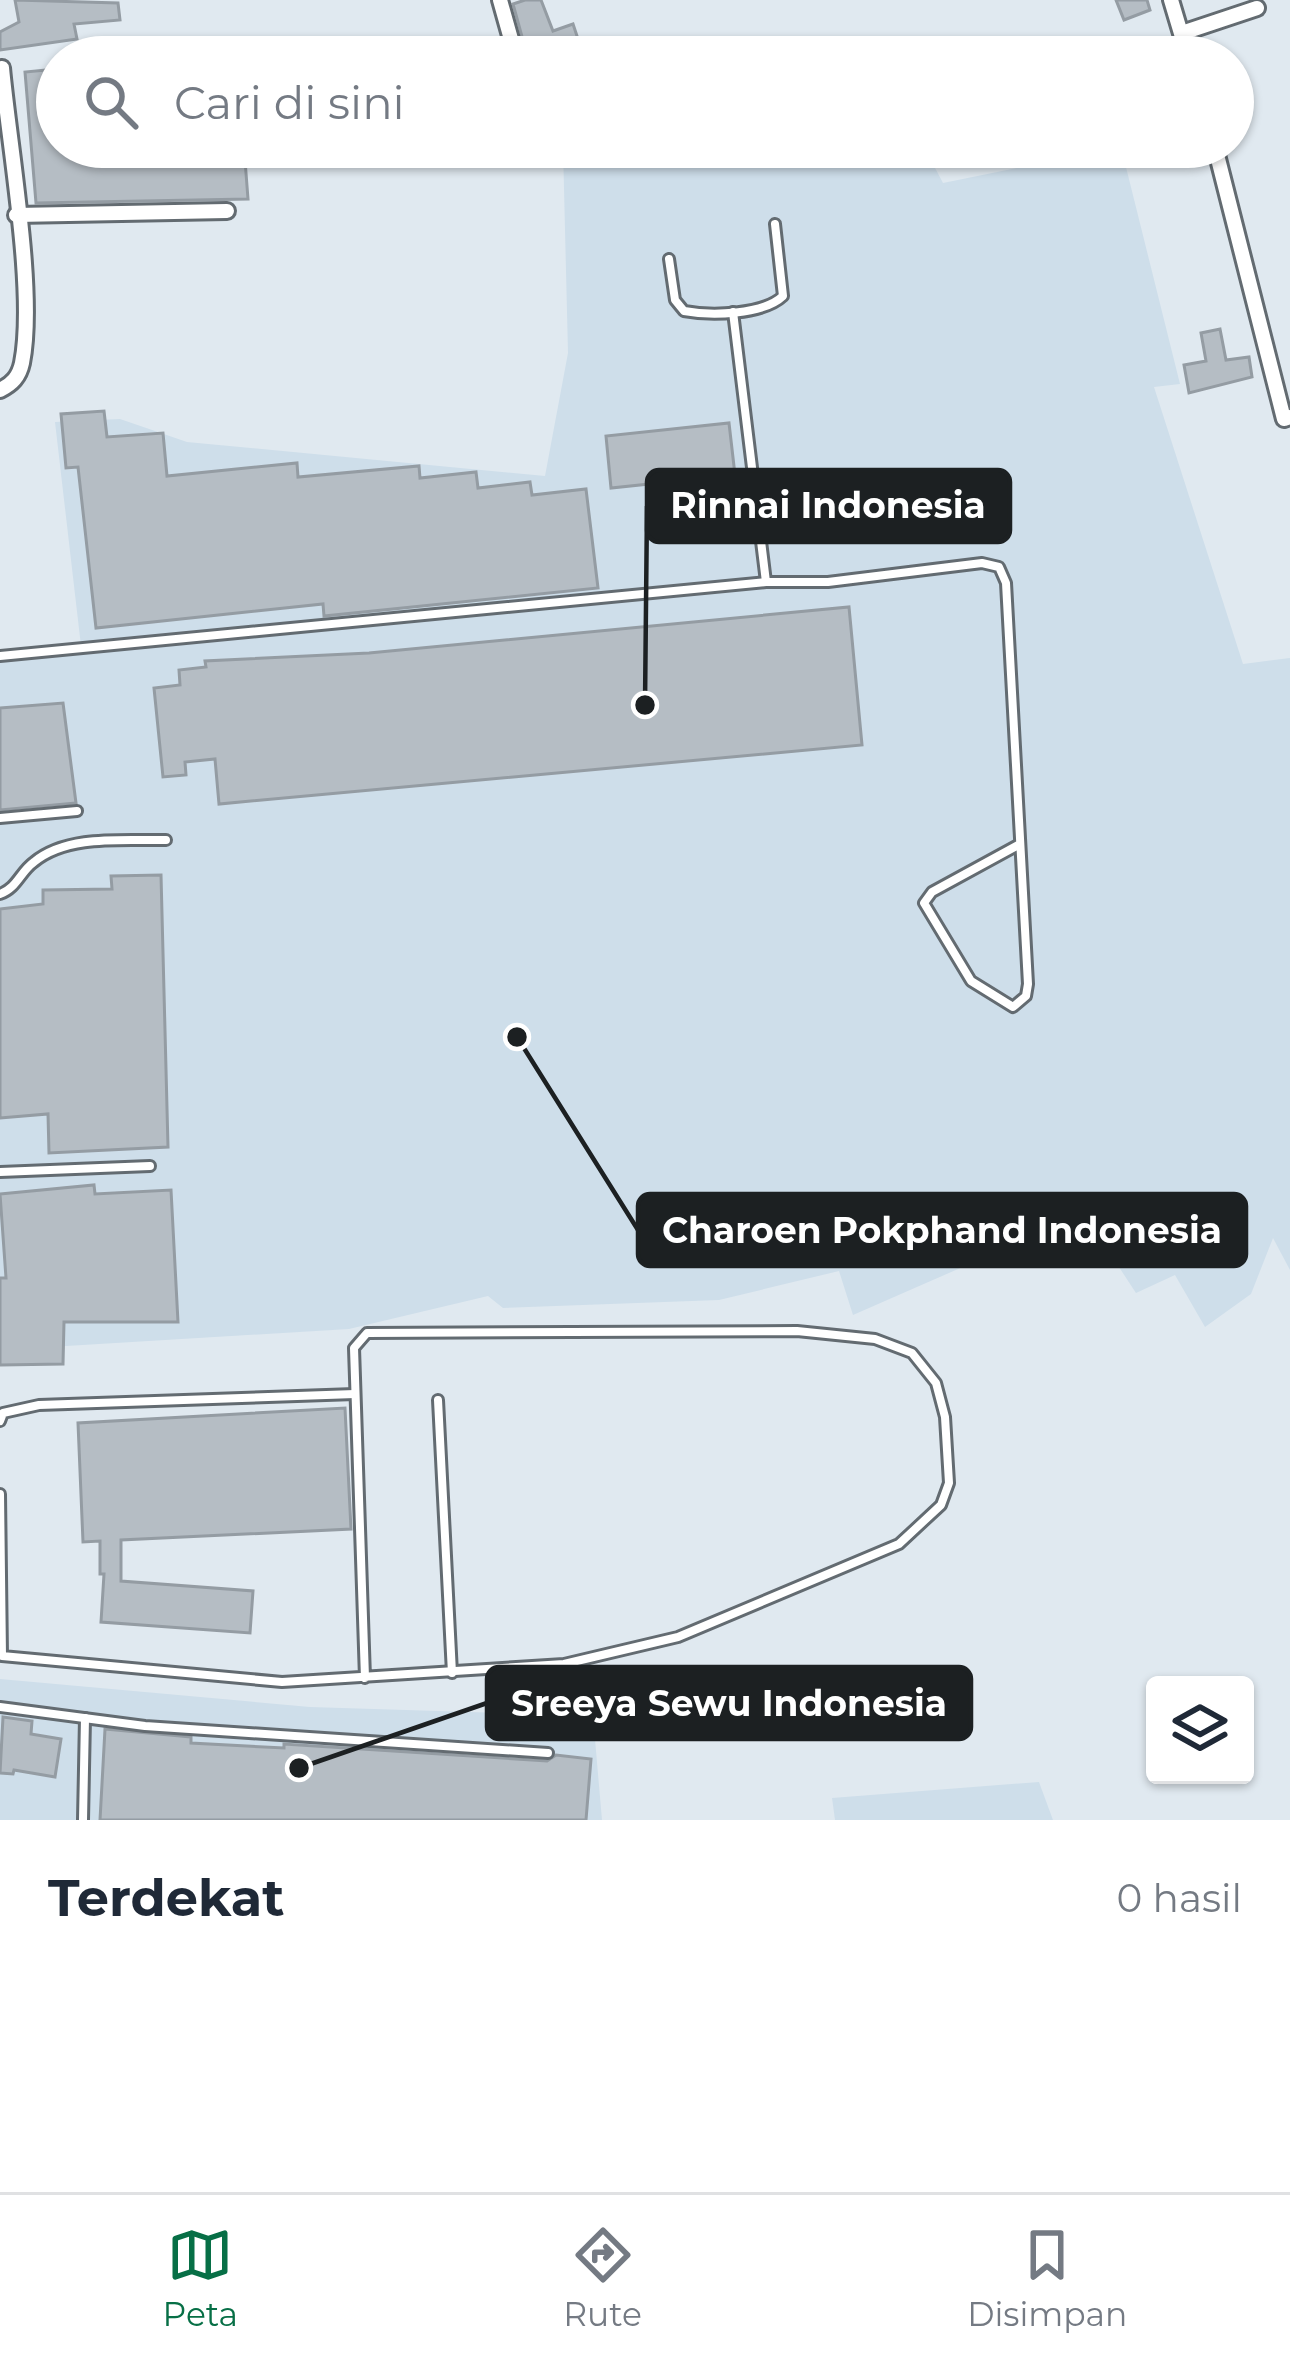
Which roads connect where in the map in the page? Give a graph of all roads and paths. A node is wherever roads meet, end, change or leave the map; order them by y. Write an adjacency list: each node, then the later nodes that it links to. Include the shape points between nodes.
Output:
1 (500, 0): 5 (street)
2 (1171, 0): 4 (street)
3 (1257, 8): 4 (street)
4 (1182, 33): 6 (street)
5 (510, 36)
6 (1183, 36)
7 (2, 68): 10 (street)
8 (1221, 168): 15 (street)
9 (227, 211): 10 (street)
10 (16, 215): 14 (street, via 22,368)
11 (775, 224): 13 (lane, via 784,296)
12 (669, 259): 13 (lane, via 677,308)
13 (734, 312): 17 (lane)
14 (0, 390)
15 (1287, 418): 16 (lane)
16 (1290, 435)
17 (766, 582): 18 (lane); 22 (lane, via 982,563 999,568)
18 (0, 656)
19 (77, 811): 20 (lane)
20 (0, 818)
21 (166, 840): 23 (lane, via 61,847)
22 (1020, 844): 22 (lane, via 1028,984 1012,1007 971,981 923,903)
23 (0, 894)
24 (150, 1166): 25 (lane)
25 (0, 1172)
26 (355, 1394): 28 (lane, via 38,1406 3,1413); 31 (lane, via 355,1348 367,1333 797,1331 912,1353 936,1383 949,1483 941,1504 898,1544 678,1637 564,1664); 32 (lane)
27 (438, 1400): 31 (lane)
28 (0, 1421)
29 (0, 1494): 30 (lane)
30 (1, 1656): 32 (lane, via 282,1682)
31 (452, 1673): 32 (lane)
32 (365, 1678)
33 (0, 1707): 34 (lane)
34 (85, 1718): 35 (lane); 36 (lane)
35 (548, 1753)
36 (83, 1820)

